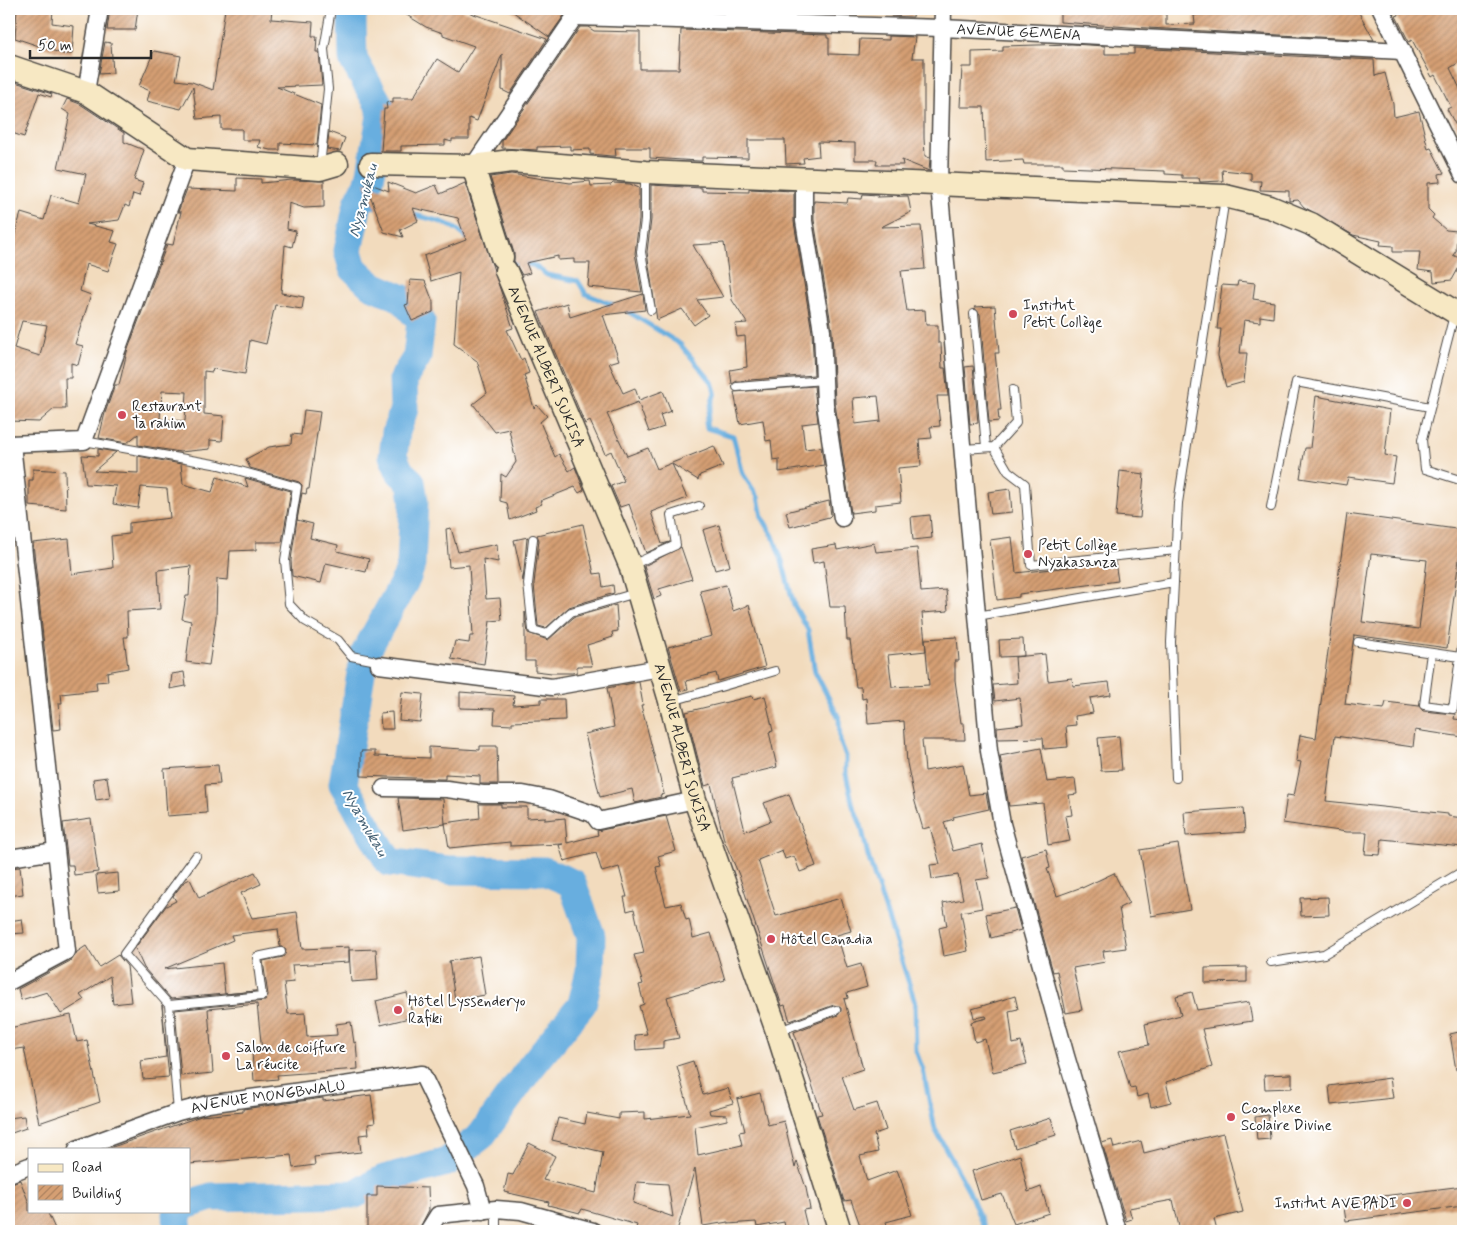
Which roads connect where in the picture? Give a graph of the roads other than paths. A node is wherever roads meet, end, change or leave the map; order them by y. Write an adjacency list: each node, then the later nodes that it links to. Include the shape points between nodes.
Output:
1 (100, 9): 9 (street)
2 (331, 9): 13 (lane, via 324,49)
3 (943, 9): 6 (street)
4 (1381, 9): 7 (street)
5 (578, 13): 6 (street, AVENUE GEMENA); 12 (street)
6 (942, 28): 7 (street, AVENUE GEMENA); 17 (street)
7 (1403, 50): 15 (street)
8 (9, 66): 9 (street)
9 (86, 92): 10 (street)
10 (187, 159): 13 (street); 26 (street)
11 (381, 164): 12 (street)
12 (473, 166): 14 (street, via 512,162); 36 (street, AVENUE ALBERT SUKISA, via 504,264)
13 (329, 167)
14 (645, 172): 16 (street); 19 (lane, via 641,252)
15 (1463, 175)
16 (804, 178): 17 (street); 22 (street, via 804,221 822,331)
17 (940, 183): 18 (street); 29 (street)
18 (1225, 196): 21 (street, via 1270,206 1311,224); 35 (lane, via 1178,503)
19 (651, 310)
20 (974, 314): 28 (lane)
21 (1459, 315): 25 (lane)
22 (824, 380): 23 (lane); 33 (street)
23 (737, 387)
24 (1013, 390): 28 (lane, via 1016,423)
25 (1430, 407): 30 (lane, via 1422,440 1425,469); 32 (lane, via 1296,382)
26 (84, 441): 27 (street); 44 (lane, via 219,466 297,488 285,560 289,604 305,621 338,640 351,656)
27 (10, 444): 51 (street)
28 (990, 447): 29 (lane); 35 (lane, via 1008,471 1025,484 1031,566)
29 (963, 449): 39 (street)
30 (1463, 481)
31 (700, 506): 36 (lane, via 671,515 676,545)
32 (1271, 507)
33 (842, 518)
34 (533, 539): 38 (lane, via 528,584 533,630 547,634 571,612)
35 (1176, 550): 37 (lane)
36 (630, 565): 38 (street, AVENUE ALBERT SUKISA)
37 (1174, 582): 39 (lane); 48 (lane, via 1171,642)
38 (638, 592): 45 (street, AVENUE ALBERT SUKISA)
39 (977, 616): 70 (street, via 989,751 1002,824)
40 (1463, 640): 43 (lane)
41 (1358, 642): 42 (lane)
42 (1431, 653): 43 (lane); 43 (lane, via 1424,705 1453,709)
43 (1460, 657)
44 (376, 662): 45 (street, via 552,687)
45 (660, 668): 47 (street, AVENUE ALBERT SUKISA)
46 (775, 671): 47 (lane)
47 (670, 701): 50 (street, AVENUE ALBERT SUKISA)
48 (1176, 778)
49 (384, 788): 50 (street, via 523,794 593,814 598,822)
50 (695, 800): 60 (street, AVENUE ALBERT SUKISA)
51 (56, 851): 53 (street); 57 (street, via 67,951)
52 (196, 856): 58 (lane, via 124,954)
53 (9, 858)
54 (1463, 871): 56 (lane, via 1324,954)
55 (281, 952): 58 (lane, via 257,957 262,996)
56 (1271, 962)
57 (9, 982)
58 (169, 1005): 61 (lane)
59 (836, 1010): 60 (lane)
60 (777, 1031): 69 (street, AVENUE ALBERT SUKISA)
61 (178, 1112): 62 (street, AVENUE MONGBWALU); 65 (street, AVENUE MONGBWALU, via 208,1104 422,1074)
62 (80, 1148)
63 (28, 1166): 64 (street)
64 (9, 1174)
65 (490, 1210): 66 (street, via 438,1215); 67 (lane); 68 (street, via 521,1211)
66 (428, 1231)
67 (496, 1231)
68 (592, 1231)
69 (840, 1231)
70 (1118, 1231)

